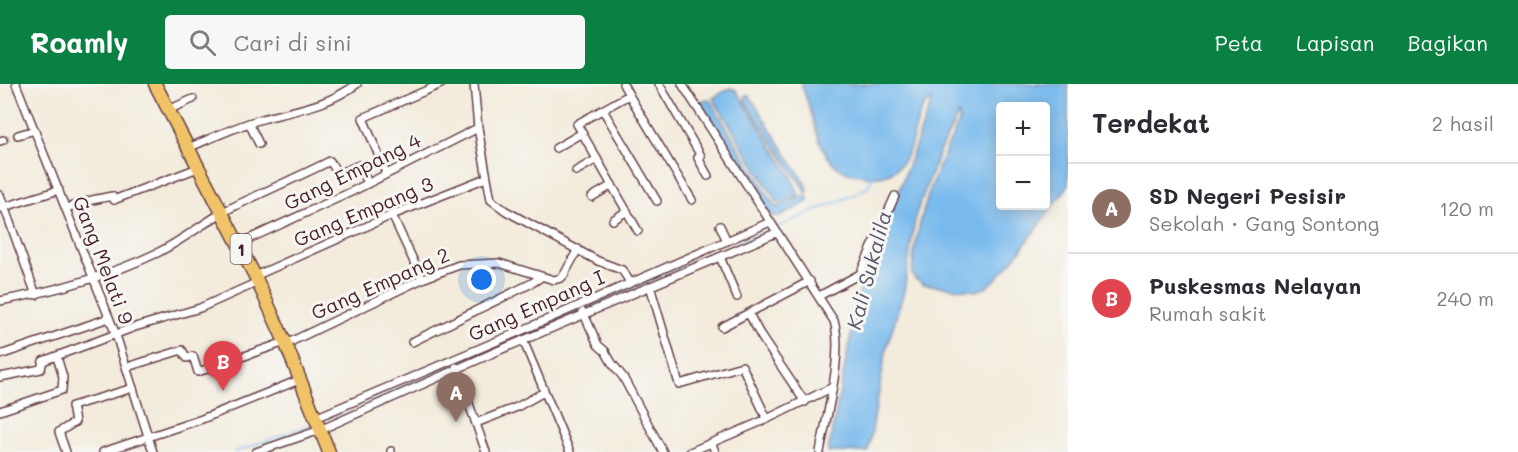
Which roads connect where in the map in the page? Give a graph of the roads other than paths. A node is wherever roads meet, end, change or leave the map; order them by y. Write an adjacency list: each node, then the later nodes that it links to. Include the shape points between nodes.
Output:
1 (16, 84): 15 (street, Gang Melati 9)
2 (154, 84): 12 (highway, 1)
3 (357, 84): 13 (street, via 335,99)
4 (441, 84): 24 (street, via 363,118)
5 (474, 84): 14 (street)
6 (623, 84): 9 (street)
7 (659, 84): 25 (street, via 701,156 698,158)
8 (682, 84): 41 (street)
9 (629, 95): 11 (street); 33 (street)
10 (193, 99): 12 (street)
11 (603, 110): 16 (street, via 578,124); 34 (street)
12 (168, 111): 19 (highway, 1)
13 (249, 123): 18 (street); 19 (street)
14 (478, 129): 24 (street, Gang Empang 4); 26 (street)
15 (35, 130): 17 (street); 29 (street, Gang Melati 9)
16 (582, 133): 20 (street); 21 (street)
17 (18, 135)
18 (259, 144)
19 (188, 148): 22 (highway, 1)
20 (556, 148)
21 (597, 159): 23 (street); 28 (street)
22 (198, 168): 36 (street, via 114,200 112,196); 38 (highway, 1)
23 (576, 171)
24 (386, 173): 27 (street, Gang Empang 4)
25 (708, 176)
26 (486, 178): 39 (street, Gang Empang 3); 46 (street, via 494,203)
27 (368, 183): 38 (street, via 359,165 338,174 330,161); 45 (street, Gang Empang 4)
28 (612, 185): 32 (street); 37 (street)
29 (59, 190): 35 (street); 36 (street, Gang Melati 9)
30 (0, 195): 35 (street)
31 (895, 196): 56 (street, via 862,272)
32 (592, 197)
33 (692, 200)
34 (657, 201)
35 (2, 208): 55 (street)
36 (66, 208): 49 (street, Gang Melati 9)
37 (627, 212): 40 (street); 43 (street)
38 (221, 214): 45 (highway, 1); 49 (street, via 156,254)
39 (392, 215): 50 (street, Gang Empang 3); 51 (street)
40 (613, 220)
41 (770, 223): 44 (street); 47 (street, Gang Empang I)
42 (720, 226): 47 (street)
43 (638, 231)
44 (776, 232): 47 (street); 52 (street)
45 (239, 243): 50 (highway, 1)
46 (578, 249): 48 (street, via 561,278); 53 (street, via 622,270)
47 (723, 249): 54 (street, Gang Empang I); 54 (street); 57 (street)
48 (541, 277): 51 (street, Gang Empang 2, via 510,264 491,262 459,265); 65 (street)
49 (94, 279): 55 (street); 61 (street, Gang Melati 9)
50 (256, 279): 63 (street, Gang Empang 3, via 200,308); 66 (highway, 1)
51 (422, 279): 66 (street, Gang Empang 2)
52 (810, 281): 56 (street); 60 (street)
53 (630, 282): 54 (street, Gang Empang I); 59 (street, Gang Empang I)
54 (644, 284): 59 (street); 78 (street, via 679,384 742,366)
55 (36, 295): 58 (street)
56 (819, 296): 74 (street, via 837,334)
57 (737, 297)
58 (0, 301)
59 (582, 310): 64 (street, Gang Empang I); 90 (street, via 598,345 623,377)
60 (749, 314): 62 (street); 76 (street)
61 (109, 318): 63 (street, Gang Melati 9); 67 (street)
62 (722, 327)
63 (116, 335): 68 (street, Gang Empang 3); 70 (street, Gang Melati 9)
64 (519, 338): 69 (street, Gang Empang I); 75 (street)
65 (412, 342)
66 (286, 343): 70 (street, Gang Empang 2, via 198,372 193,356 187,358 182,350); 72 (highway, 1)
67 (0, 355)
68 (57, 357): 71 (street, Gang Empang 3, via 42,361 41,369); 77 (street, via 62,390)
69 (455, 364): 79 (street); 80 (street); 80 (street, Gang Empang I)
70 (127, 367): 73 (street, Gang Melati 9)
71 (0, 377)
72 (299, 380): 80 (highway, 1); 81 (street)
73 (133, 388): 81 (street, Gang Melati 9); 83 (street, via 72,406 75,422 59,432)
74 (831, 388): 76 (street); 93 (street)
75 (544, 392): 79 (street); 89 (street)
76 (805, 402): 78 (street)
77 (0, 411)
78 (767, 419): 82 (street)
79 (476, 423): 88 (street)
80 (318, 424): 86 (street); 87 (highway, 1)
81 (149, 437): 84 (street); 85 (street, Gang Melati 9)
82 (712, 444): 91 (street); 92 (street)
83 (66, 452)
84 (103, 452)
85 (153, 452)
86 (256, 452)
87 (329, 452)
88 (486, 452)
89 (570, 452)
90 (663, 452)
91 (690, 452)
92 (715, 452)
93 (820, 452)

